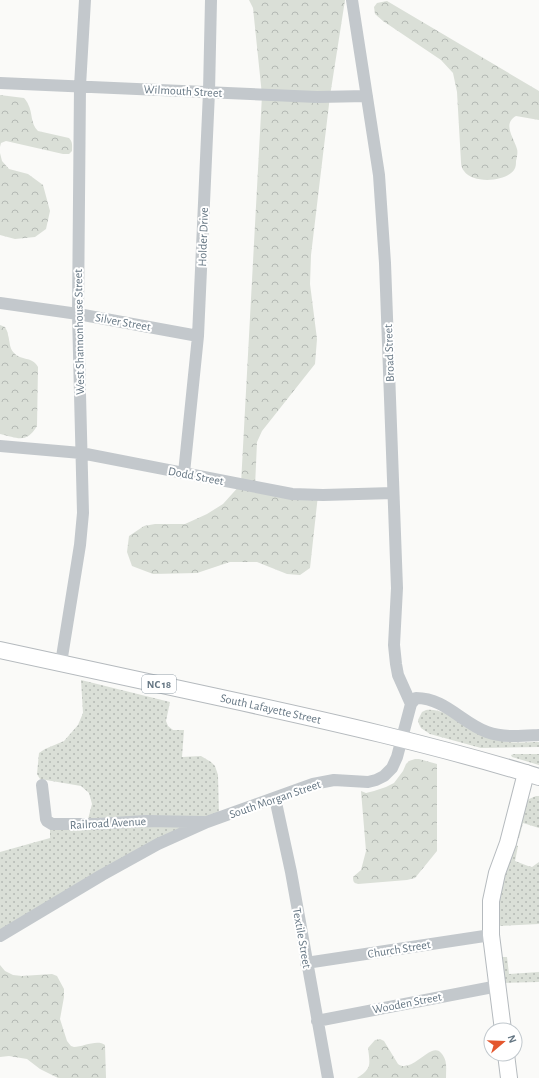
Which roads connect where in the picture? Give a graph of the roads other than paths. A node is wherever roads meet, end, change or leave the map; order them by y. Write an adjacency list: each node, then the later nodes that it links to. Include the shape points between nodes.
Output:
1 (85, 0): 5 (street, West Shannonhouse Street)
2 (211, 0): 6 (street, Holder Drive)
3 (352, 0): 7 (street, Broad Street)
4 (0, 83): 5 (street, Wilmouth Street)
5 (80, 86): 6 (street, Wilmouth Street); 9 (street, West Shannonhouse Street)
6 (209, 92): 7 (street, Wilmouth Street, via 317,97); 10 (street, Holder Drive)
7 (367, 96): 14 (street, Broad Street, via 379,174 385,263)
8 (0, 303): 9 (street, Silver Street)
9 (78, 314): 10 (street, Silver Street); 12 (street, West Shannonhouse Street)
10 (198, 336): 13 (street, Holder Drive)
11 (0, 446): 12 (street, Dodd Street)
12 (81, 453): 13 (street, Dodd Street); 16 (street, West Shannonhouse Street, via 81,537)
13 (184, 473): 14 (street, Dodd Street, via 292,494)
14 (393, 493): 17 (street, Broad Street, via 397,588 394,645 398,675)
15 (0, 650): 16 (main road, South Lafayette Street / NC 18)
16 (61, 663): 19 (main road, South Lafayette Street / NC 18)
17 (411, 704): 18 (street, via 418,698 434,701 486,732 512,736); 19 (street, South Morgan Street)
18 (539, 736)
19 (402, 738): 20 (main road, South Lafayette Street / NC 18); 22 (street, South Morgan Street, via 392,768 380,778 368,782 323,782)
20 (535, 775): 24 (main road, via 497,873 491,908)
21 (42, 785): 23 (street, Railroad Avenue, via 46,819 52,824)
22 (275, 798): 23 (street, South Morgan Street); 26 (street, Textile Street)
23 (208, 822): 25 (street, South Morgan Street, via 158,844)
24 (491, 935): 26 (street, Church Street); 27 (main road)
25 (0, 936)
26 (306, 963): 28 (street, Textile Street)
27 (498, 986): 28 (street, Wooden Street); 29 (main road)
28 (317, 1021): 31 (street, Textile Street)
29 (502, 1022)
30 (507, 1062): 32 (main road)
31 (328, 1078)
32 (509, 1078)

